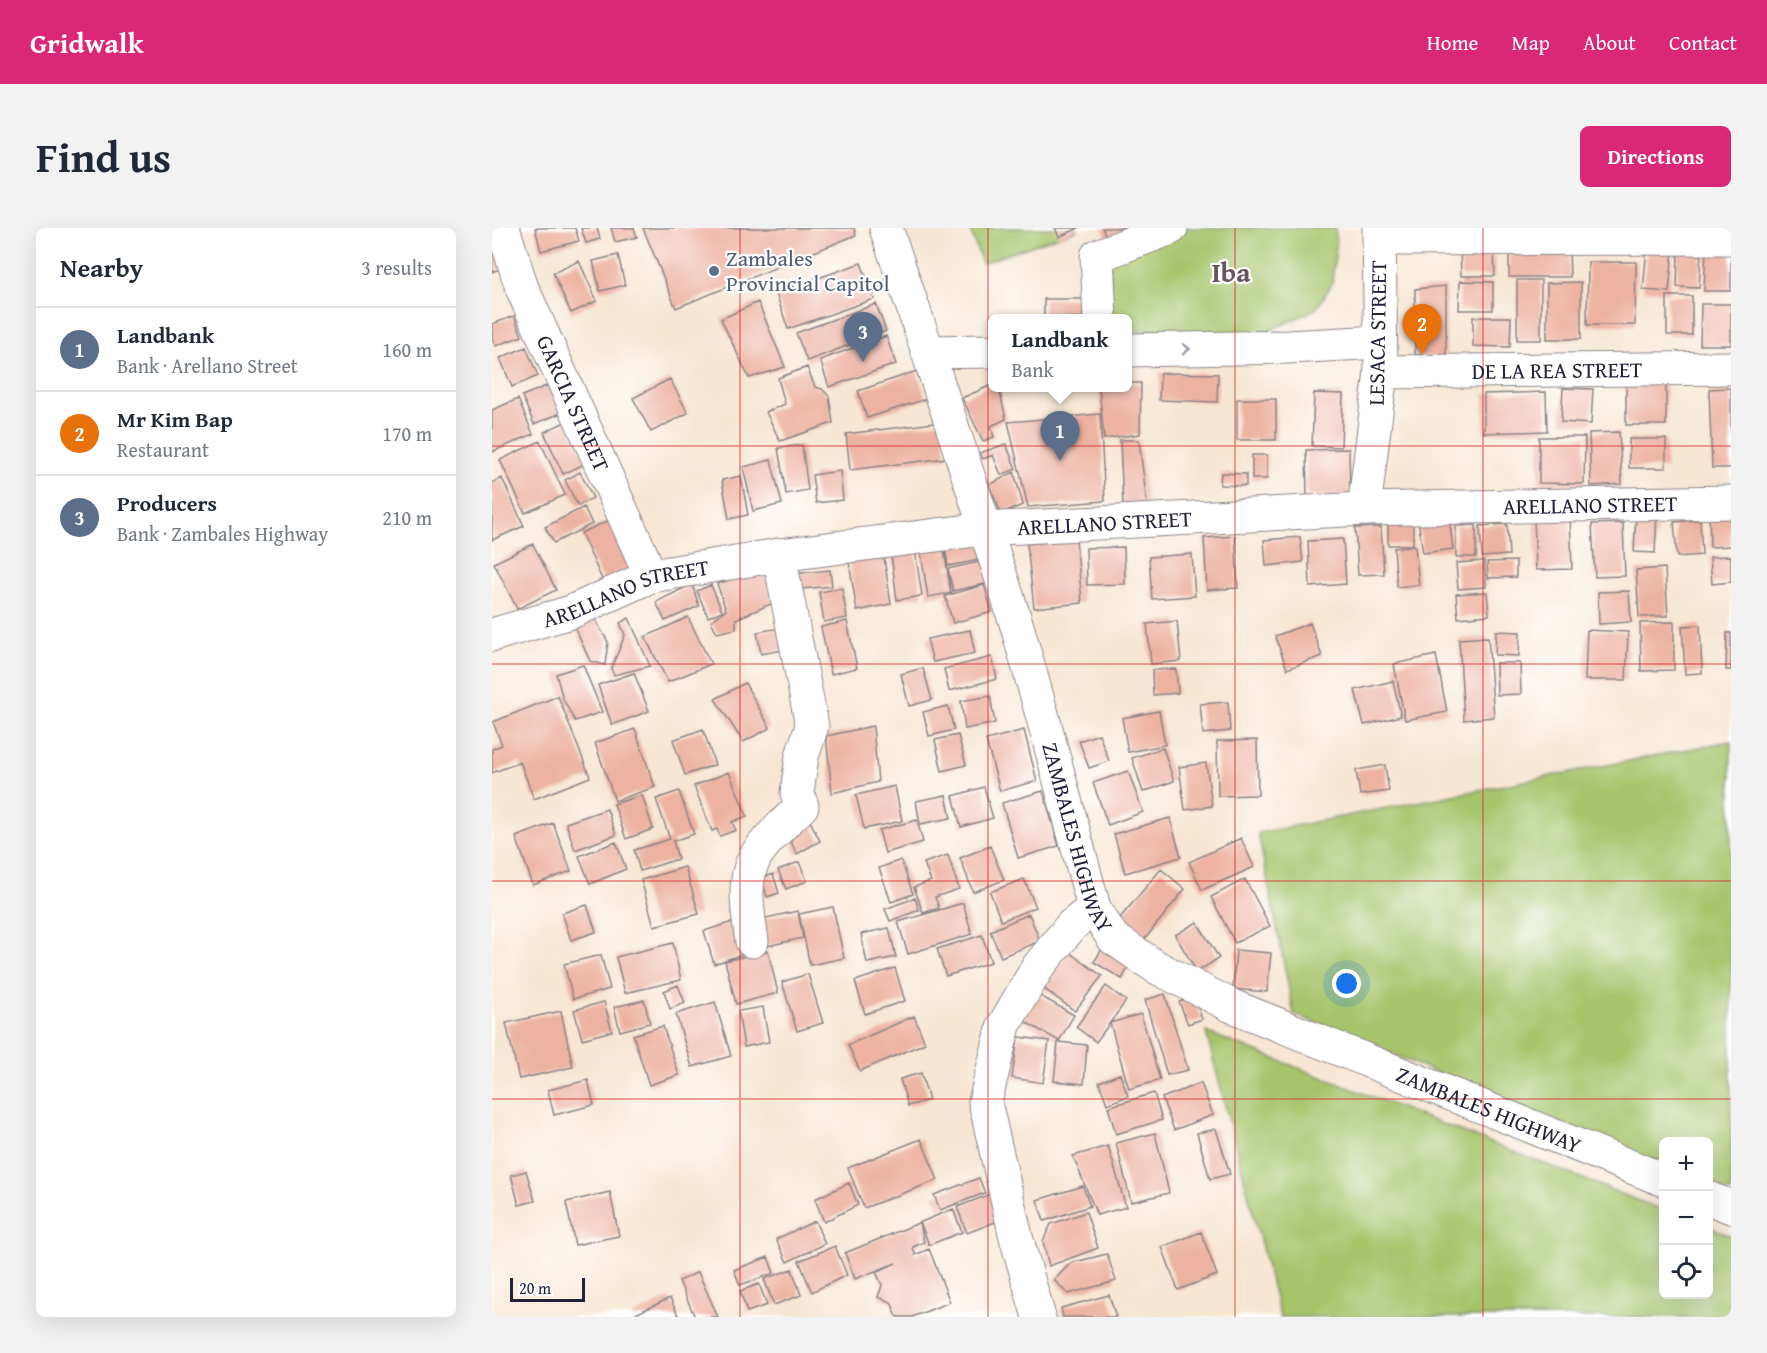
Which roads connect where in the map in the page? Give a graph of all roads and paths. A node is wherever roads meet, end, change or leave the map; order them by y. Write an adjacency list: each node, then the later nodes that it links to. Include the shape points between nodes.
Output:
1 (503, 228): 16 (street, GARCIA STREET, via 522,288)
2 (886, 228): 9 (street, ZAMBALES HIGHWAY)
3 (1171, 228): 6 (street, via 1098,256)
4 (1379, 234): 5 (street); 10 (street, LESACA STREET)
5 (1731, 238)
6 (1100, 314)
7 (1132, 350): 10 (street, DE LA REA STREET, one-way to 10, via 1289,347)
8 (988, 351): 9 (street)
9 (928, 352): 14 (street, ZAMBALES HIGHWAY)
10 (1380, 357): 11 (street, DE LA REA STREET); 13 (street, LESACA STREET)
11 (1731, 368)
12 (1731, 502): 13 (street, ARELLANO STREET)
13 (1364, 509): 14 (street, ARELLANO STREET)
14 (984, 529): 15 (street, ARELLANO STREET); 18 (street, ZAMBALES HIGHWAY, via 1017,626)
15 (779, 555): 16 (street, ARELLANO STREET); 19 (street, via 812,726 802,756 797,793 802,806 756,856 748,883)
16 (651, 576): 17 (street, ARELLANO STREET, via 572,612)
17 (492, 635)
18 (1094, 908): 20 (street, ZAMBALES HIGHWAY, via 1113,938 1156,967 1232,1006); 23 (street, via 1072,925 1038,967 1004,1025 985,1102)
19 (752, 941)
20 (1659, 1177)
21 (1713, 1200): 22 (street)
22 (1731, 1207)
23 (1038, 1317)

